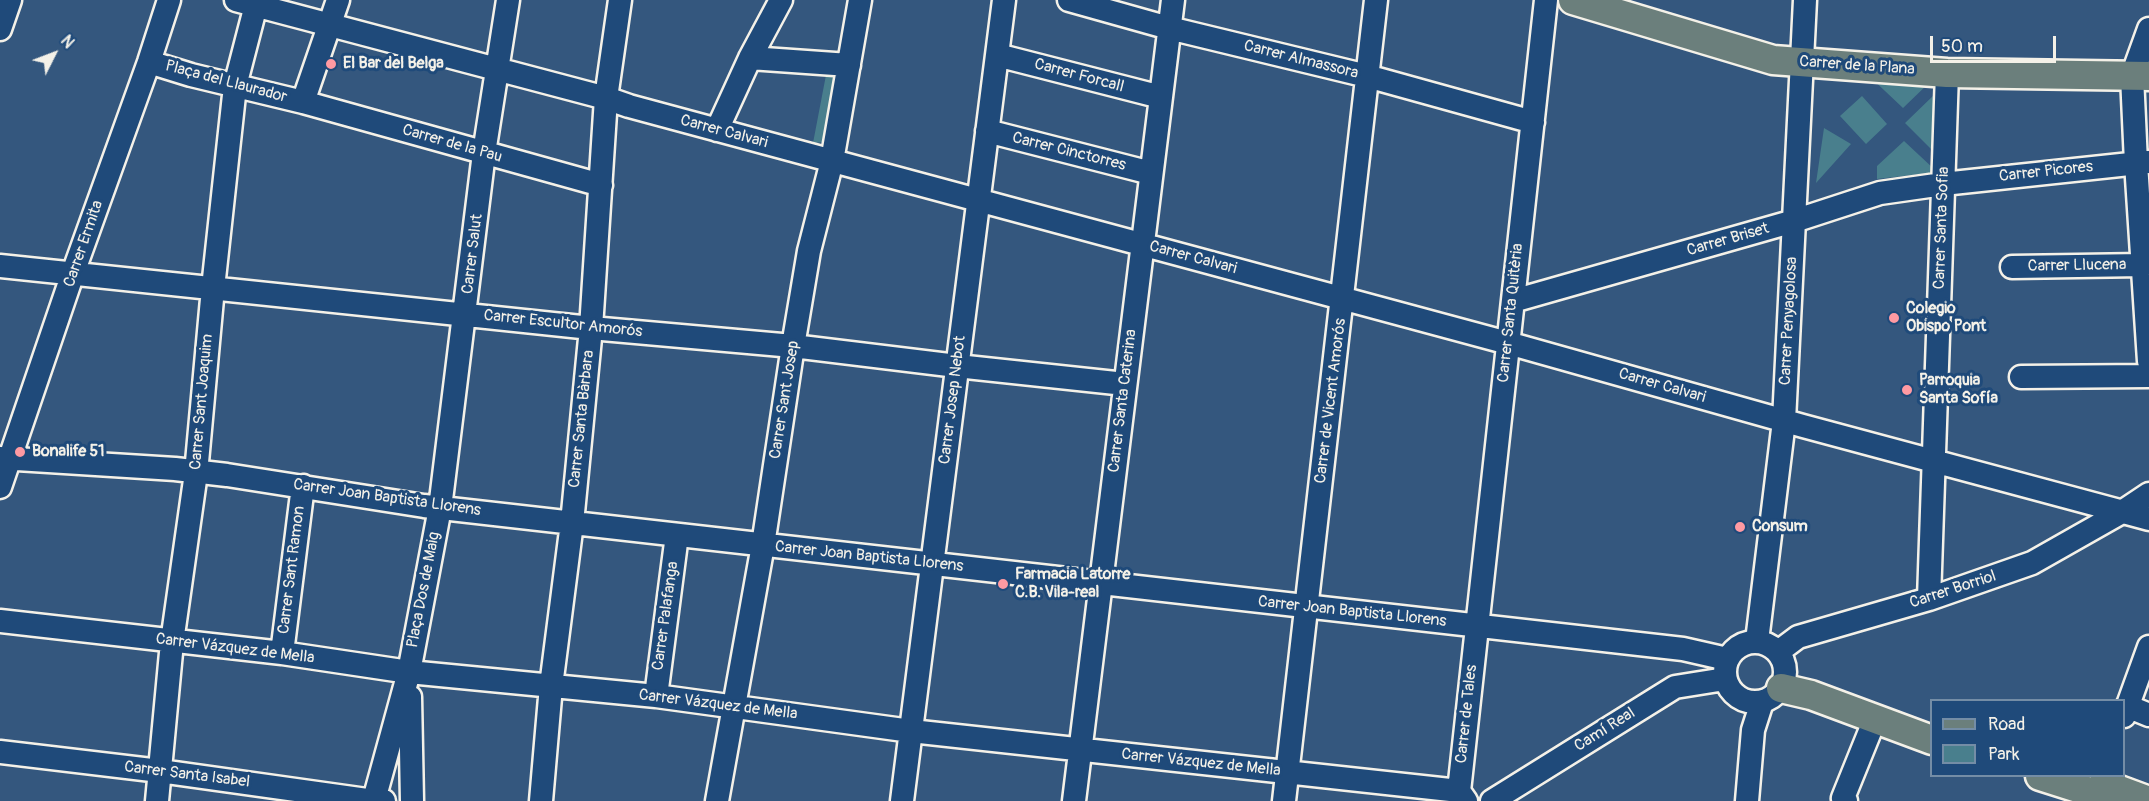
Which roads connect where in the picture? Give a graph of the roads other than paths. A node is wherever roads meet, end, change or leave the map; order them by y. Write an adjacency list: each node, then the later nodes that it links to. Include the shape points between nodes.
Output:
1 (10, 0): 17 (street)
2 (169, 0): 22 (street, Carrer Ermita)
3 (338, 0): 16 (street, Plaça del Llaurador)
4 (507, 0): 25 (street, Carrer Salut)
5 (620, 0): 31 (street, Carrer Santa Bàrbara)
6 (781, 0): 21 (street)
7 (860, 0): 24 (street, Carrer Sant Josep)
8 (1004, 0): 20 (street, Carrer Josep Nebot)
9 (1069, 0): 18 (street, Carrer Almassora)
10 (1173, 0): 18 (street, Carrer Santa Caterina)
11 (1376, 0): 27 (street, Carrer de Vicent Amorós)
12 (1546, 0): 33 (street, Carrer Santa Quitèria)
13 (1573, 0): 23 (main road, Carrer de la Plana, via 1773,60)
14 (1805, 0): 23 (street, Carrer Penyagolosa)
15 (246, 3): 16 (street, Carrer Calvari); 29 (street, Carrer Sant Joaquim)
16 (330, 25): 25 (street, Carrer Calvari); 32 (street, Plaça del Llaurador)
17 (0, 28)
18 (1169, 28): 27 (street, Carrer Almassora); 30 (street, Carrer Santa Caterina)
19 (2149, 29): 28 (street)
20 (997, 55): 30 (street, Carrer Forcall); 35 (street, Carrer Josep Nebot)
21 (750, 58): 24 (street); 34 (street)
22 (149, 62): 29 (street, Plaça del Llaurador); 48 (street, Carrer Ermita)
23 (1802, 63): 26 (main road, Carrer de la Plana); 43 (street, Carrer Penyagolosa)
24 (849, 65): 37 (street, Carrer Sant Josep)
25 (498, 70): 31 (street, Carrer Calvari); 36 (street, Carrer Salut)
26 (1947, 73): 28 (main road, Carrer de la Plana); 40 (street, Carrer Santa Sofia)
27 (1367, 76): 33 (street, Carrer Almassora); 50 (street, Carrer de Vicent Amorós)
28 (2140, 76): 38 (street)
29 (235, 86): 32 (street, Plaça del Llaurador); 49 (street, Carrer Sant Joaquim)
30 (1161, 97): 39 (street, Carrer Santa Caterina)
31 (606, 98): 34 (street, Carrer Calvari); 41 (street, Carrer Santa Bàrbara)
32 (303, 102): 36 (street, Carrer de la Pau)
33 (1533, 122): 51 (street, Carrer Santa Quitèria)
34 (717, 130): 37 (street, Carrer Calvari)
35 (987, 131): 39 (street, Carrer Cinctorres); 42 (street, Carrer Josep Nebot)
36 (484, 153): 41 (street, Carrer de la Pau); 52 (street, Carrer Salut)
37 (832, 161): 42 (street, Carrer Calvari); 55 (street, Carrer Sant Josep, via 809,251)
38 (2142, 162): 40 (street, Carrer Picores); 45 (street)
39 (1151, 173): 44 (street, Carrer Santa Caterina)
40 (1943, 184): 43 (street, Carrer Briset, via 1880,193); 63 (street, Carrer Santa Sofia)
41 (601, 185): 53 (street, Carrer Santa Bàrbara)
42 (979, 200): 44 (street, Carrer Calvari); 57 (street, Carrer Josep Nebot)
43 (1794, 221): 51 (street, Carrer Briset); 61 (street, Carrer Penyagolosa)
44 (1143, 245): 50 (street, Carrer Calvari); 60 (street, Carrer Santa Caterina)
45 (2143, 265): 47 (street, Carrer Llucena); 56 (street)
46 (0, 266): 48 (street, Carrer Escultor Amorós)
47 (2012, 267)
48 (74, 273): 49 (street, Carrer Escultor Amorós); 62 (street, Carrer Ermita)
49 (213, 288): 52 (street, Carrer Escultor Amorós); 64 (street, Carrer Sant Joaquim)
50 (1342, 298): 54 (street, Carrer Calvari); 77 (street, Carrer de Vicent Amorós)
51 (1513, 301): 54 (street, Carrer Santa Quitèria)
52 (466, 315): 53 (street, Carrer Escultor Amorós); 68 (street, Carrer Salut)
53 (591, 328): 55 (street, Carrer Escultor Amorós); 71 (street, Carrer Santa Bàrbara)
54 (1508, 343): 61 (street, Carrer Calvari); 79 (street, Carrer Santa Quitèria)
55 (793, 345): 57 (street, Carrer Escultor Amorós); 73 (street, Carrer Sant Josep)
56 (2149, 361)
57 (957, 366): 60 (street, Carrer Escultor Amorós); 74 (street, Carrer Josep Nebot)
58 (2149, 376): 59 (street)
59 (2021, 377)
60 (1125, 384): 75 (street, Carrer Santa Caterina)
61 (1784, 421): 63 (street, Carrer Calvari); 80 (street, Carrer Penyagolosa)
62 (5, 458): 64 (street, Carrer Joan Baptista Llorens); 66 (street, Carrer Ermita)
63 (1934, 461): 69 (street, Carrer Calvari); 76 (street, Carrer Santa Sofia)
64 (196, 473): 65 (street, Carrer Joan Baptista Llorens); 81 (street, Carrer Sant Joaquim)
65 (303, 486): 68 (street, Carrer Joan Baptista Llorens); 83 (street, Carrer Sant Ramon)
66 (0, 487)
67 (2149, 494): 69 (street, Carrer Borriol)
68 (440, 508): 71 (street, Carrer Joan Baptista Llorens); 85 (street, Plaça Dos de Maig)
69 (2122, 512): 70 (street, Carrer Calvari); 76 (street, Carrer Borriol, via 2032,563)
70 (2149, 519)
71 (572, 523): 72 (street, Carrer Joan Baptista Llorens); 87 (street, Carrer Santa Bàrbara)
72 (677, 535): 73 (street, Carrer Joan Baptista Llorens); 88 (street, Carrer Palafanga)
73 (763, 545): 74 (street, Carrer Joan Baptista Llorens); 89 (street, Carrer Sant Josep)
74 (932, 564): 75 (street, Carrer Joan Baptista Llorens); 94 (street, Carrer Josep Nebot)
75 (1101, 583): 77 (street, Carrer Joan Baptista Llorens); 96 (street, Carrer Santa Caterina)
76 (1929, 599): 86 (street, Carrer Borriol, via 1798,637)
77 (1306, 606): 79 (street, Carrer Joan Baptista Llorens); 99 (street, Carrer de Vicent Amorós)
78 (0, 621): 81 (street, Carrer Vázquez de Mella)
79 (1477, 626): 84 (street, Carrer Joan Baptista Llorens, via 1683,649); 101 (street, Carrer de Tales)
80 (1758, 641): 84 (street, via 1740,646); 86 (street, via 1772,646)
81 (172, 642): 83 (street, Carrer Vázquez de Mella); 98 (street, Carrer Sant Joaquim)
82 (2149, 647): 90 (street)
83 (282, 653): 85 (street, Carrer Vázquez de Mella)
84 (1726, 669): 86 (street, via 1736,696); 111 (street, Camí Real, via 1675,687)
85 (409, 672): 87 (street, Carrer Vázquez de Mella); 104 (street, Plaça Dos de Maig); 105 (street, Plaça Dos de Maig)
86 (1770, 682): 92 (main road); 93 (main road, via 1814,685); 112 (street, via 1753,730)
87 (550, 686): 88 (street, Carrer Vázquez de Mella); 106 (street, Carrer Santa Bàrbara)
88 (656, 696): 89 (street, Carrer Vázquez de Mella)
89 (734, 706): 94 (street, Carrer Vázquez de Mella); 107 (street, Carrer Sant Josep)
90 (2125, 711): 91 (street)
91 (2149, 715)
92 (1875, 719): 95 (main road); 113 (street)
93 (1930, 722)
94 (911, 731): 96 (street, Carrer Vázquez de Mella); 108 (street, Carrer Josep Nebot)
95 (1930, 739)
96 (1080, 749): 99 (street, Carrer Vázquez de Mella); 109 (street, Carrer Santa Caterina)
97 (0, 752): 98 (street, Carrer Santa Isabel)
98 (160, 771): 103 (street, Carrer Sant Joaquim); 104 (street, Carrer Santa Isabel)
99 (1288, 772): 101 (street, Carrer Vázquez de Mella, via 1436,789); 110 (street, Carrer de Vicent Amorós)
100 (2044, 777): 102 (main road)
101 (1462, 788)
102 (2100, 790): 114 (main road)
103 (157, 801)
104 (377, 801)
105 (412, 801)
106 (541, 801)
107 (717, 801)
108 (902, 801)
109 (1074, 801)
110 (1284, 801)
111 (1492, 801)
112 (1747, 801)
113 (1845, 801)
114 (2148, 801)

